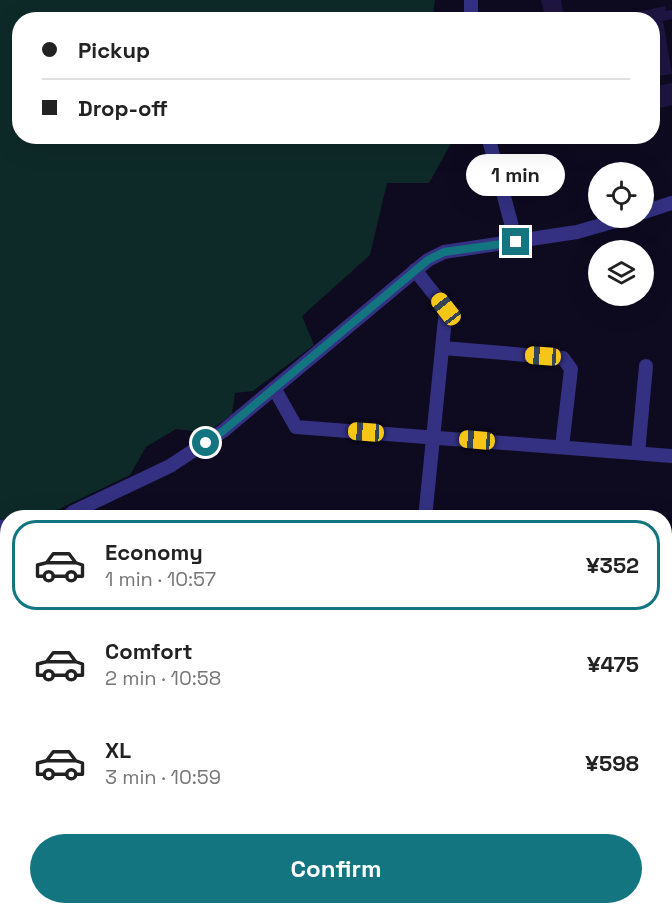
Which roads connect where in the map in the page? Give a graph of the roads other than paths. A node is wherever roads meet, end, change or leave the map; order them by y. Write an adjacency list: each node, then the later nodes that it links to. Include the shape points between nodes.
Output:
1 (490, 144): 5 (street)
2 (672, 204): 3 (street)
3 (654, 209)
4 (591, 228): 5 (street)
5 (516, 242): 6 (street, via 444,252)
6 (415, 270): 7 (street, via 446,309); 9 (street)
7 (443, 348): 10 (street); 11 (street, via 563,358 571,369)
8 (646, 366): 12 (street)
9 (274, 388): 10 (street, via 296,427); 14 (street, via 223,431 170,466)
10 (435, 436): 11 (street); 15 (street)
11 (562, 447): 12 (street)
12 (638, 453): 13 (street)
13 (672, 456)
14 (77, 510)
15 (426, 510)
16 (672, 910): 17 (street)
17 (672, 915)

